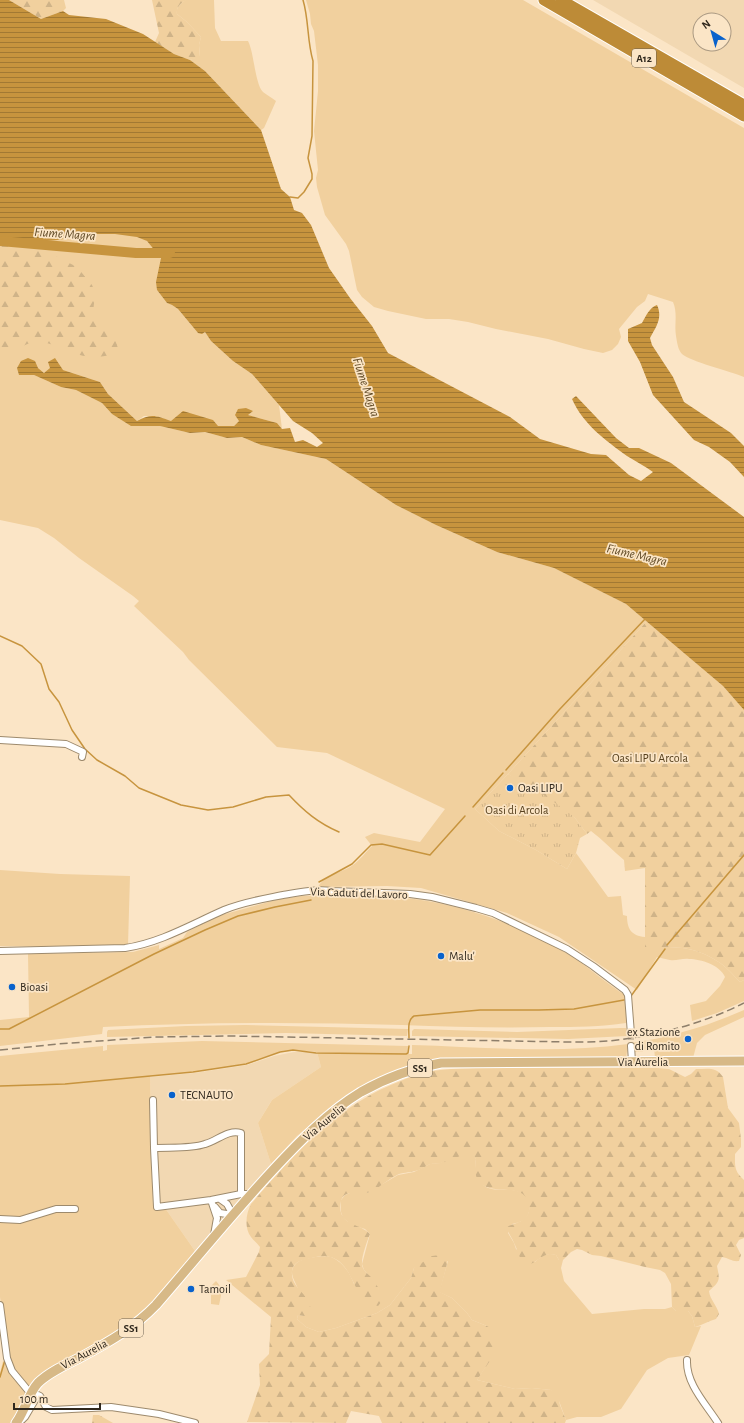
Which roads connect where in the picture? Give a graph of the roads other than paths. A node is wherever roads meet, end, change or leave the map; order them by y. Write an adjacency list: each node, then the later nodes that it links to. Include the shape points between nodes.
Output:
1 (544, 0): 4 (highway, A12)
2 (561, 0): 3 (highway, A12)
3 (744, 105)
4 (744, 116)
5 (0, 740): 6 (street, via 66,744 81,750)
6 (82, 757)
7 (0, 951): 8 (street, Via Caduti del Lavoro, via 135,947 226,909 254,900 306,890 410,894 476,908 526,928 567,949 625,990 629,998)
8 (631, 1034)
9 (631, 1046): 11 (street)
10 (744, 1061): 11 (main road, Via Aurelia / SS1)
11 (632, 1062): 15 (main road, Via Aurelia / SS1, via 441,1063 404,1072 360,1093 336,1110 307,1135)
12 (153, 1100): 13 (street)
13 (154, 1148): 14 (street, via 205,1145 227,1134 236,1131 241,1133); 17 (street, via 157,1207)
14 (241, 1194): 15 (street); 16 (street)
15 (252, 1194): 19 (main road, Via Aurelia / SS1)
16 (220, 1198): 17 (street); 19 (street)
17 (211, 1200): 19 (street, via 220,1213); 21 (street, via 216,1218)
18 (75, 1209): 20 (street, via 56,1209 20,1220)
19 (232, 1215): 21 (main road, Via Aurelia / SS1)
20 (0, 1219)
21 (214, 1237): 25 (main road, Via Aurelia / SS1, via 144,1319 56,1370 39,1382)
22 (0, 1305): 23 (street)
23 (3, 1336): 25 (street, via 12,1371)
24 (687, 1360): 28 (street, via 689,1377)
25 (30, 1394): 26 (main road, Via Aurelia / SS1)
26 (17, 1422): 27 (street, via 25,1418 40,1396 46,1407 52,1410 111,1407 159,1414)
27 (195, 1423)
28 (718, 1423)

